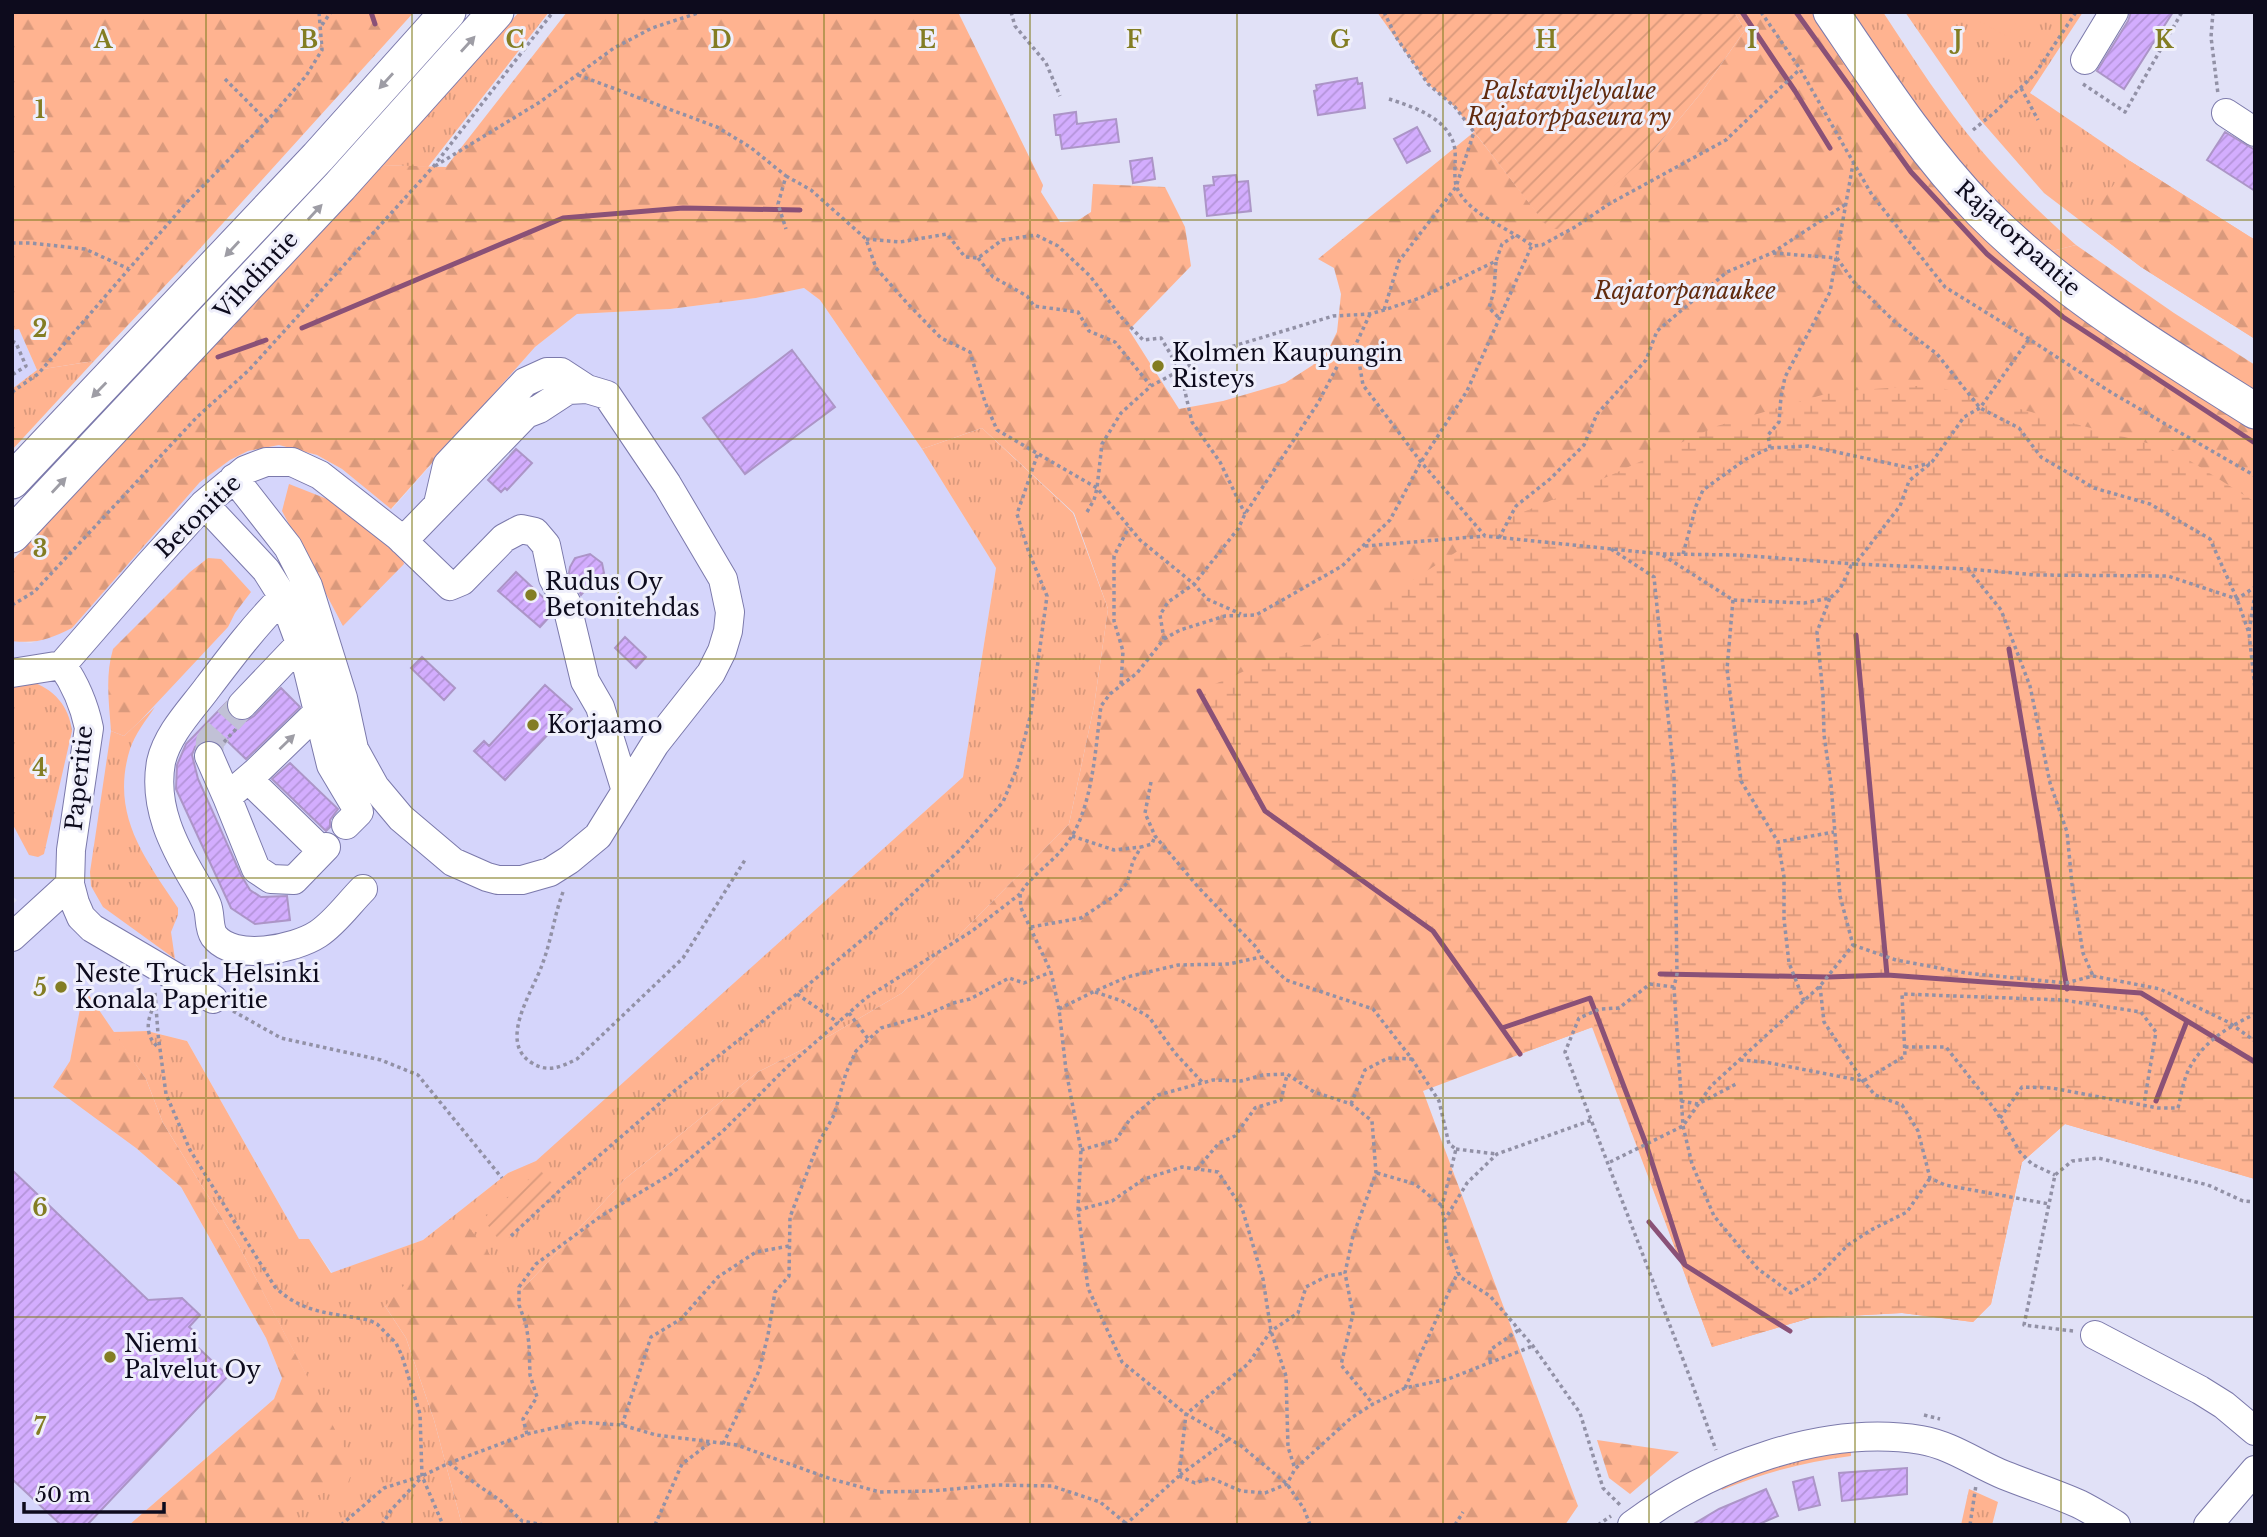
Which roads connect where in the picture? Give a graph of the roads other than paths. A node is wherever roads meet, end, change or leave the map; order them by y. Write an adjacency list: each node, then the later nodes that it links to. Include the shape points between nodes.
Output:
1 (448, 12): 10 (main road, Vihdintie, one-way to 10, via 318,157)
2 (496, 12): 12 (main road, Vihdintie, one-way to 2, via 340,186)
3 (1831, 12): 8 (main road, Rajatorpantie, via 1921,141 1983,213 2090,303)
4 (2114, 12): 5 (street)
5 (2085, 60)
6 (2226, 113): 7 (street)
7 (2255, 132)
8 (2255, 411)
9 (233, 478): 11 (street, Betonitie); 13 (street, Betonitie, via 267,462 292,462 320,475); 22 (street, via 288,547 308,586 354,749 375,787 401,818 453,862 498,880 522,880 550,872 598,836)
10 (12, 481)
11 (211, 512): 14 (street, via 266,570); 16 (street, Betonitie)
12 (12, 535)
13 (400, 539): 22 (street, Betonitie, via 450,586 462,581 504,538 522,529 535,532 546,545 553,578 566,602 584,681 600,707); 22 (street, via 526,414 568,390 587,388 607,395 667,484 723,579 728,596 728,631 722,652 711,673 654,744)
14 (283, 597): 15 (street); 26 (street, via 254,626 167,747 160,781 167,829 207,905 211,929 222,943 233,947 254,951 299,944 320,933)
15 (301, 643): 18 (street); 19 (street)
16 (62, 665): 17 (street); 25 (street, Paperitie, via 79,692 89,728)
17 (19, 667)
18 (242, 705)
19 (318, 712): 21 (street, one-way to 19); 24 (street, via 331,765 359,811)
20 (209, 757): 23 (street)
21 (252, 776): 23 (street); 23 (street, via 324,849 294,880 271,879 256,869)
22 (626, 791)
23 (227, 797)
24 (346, 825)
25 (70, 884): 27 (street); 28 (street, Paperitie, via 81,917 92,928)
26 (363, 889)
27 (12, 937)
28 (213, 999)
29 (2095, 1335): 30 (street, via 2200,1390)
30 (2255, 1431)
31 (2255, 1470): 34 (street)
32 (1632, 1525): 33 (street, via 1723,1471 1778,1452 1850,1438 1888,1437 1925,1441 2080,1505)
33 (2116, 1525)
34 (2208, 1525)

